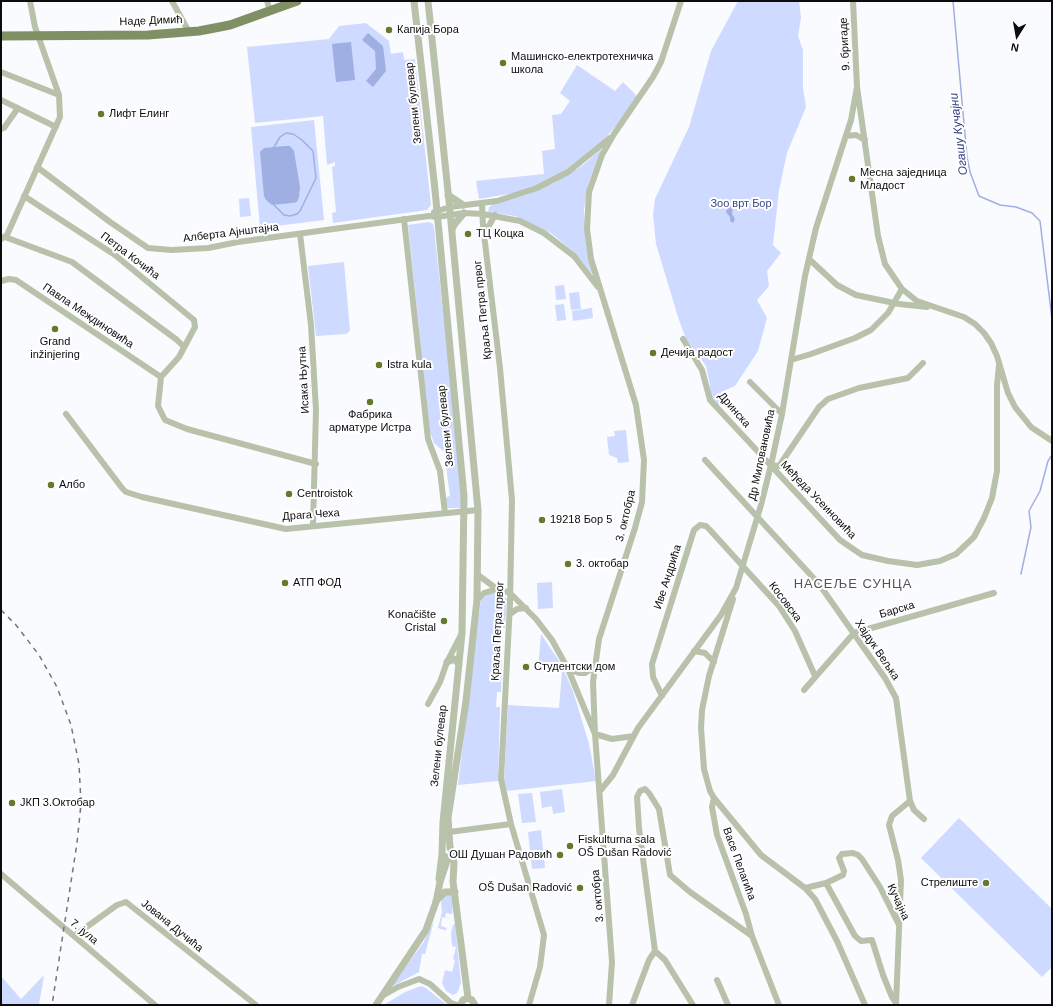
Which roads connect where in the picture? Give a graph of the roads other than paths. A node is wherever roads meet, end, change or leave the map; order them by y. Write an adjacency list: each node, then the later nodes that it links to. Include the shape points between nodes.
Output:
1 (30, 1): 11 (street)
2 (172, 1): 10 (street)
3 (267, 1): 9 (street)
4 (297, 1): 9 (main road, Наде Димић)
5 (414, 1): 29 (street, Зелени булевар)
6 (428, 1): 24 (street, Зелени булевар)
7 (681, 1): 20 (street, via 653,77)
8 (853, 1): 14 (street, 9. бригаде)
9 (270, 11): 10 (main road, Наде Димић, via 230,25)
10 (189, 32): 11 (main road, Наде Димић, via 141,35)
11 (38, 35): 12 (main road, Наде Димић); 15 (street)
12 (1, 36)
13 (1, 72): 15 (street)
14 (857, 87): 21 (street, Др Миловановића, via 855,108); 22 (street)
15 (59, 95): 18 (street, via 60,110)
16 (1, 100): 17 (street)
17 (18, 108): 18 (street); 19 (street)
18 (56, 127): 23 (street)
19 (1, 129)
20 (614, 134): 26 (street, via 587,158 557,178 515,196); 43 (street, 3. октобра, via 595,171 589,192 588,242)
21 (846, 136): 22 (street, via 856,135); 40 (street, Др Миловановића, via 822,208)
22 (865, 140): 42 (street, via 881,251 887,268)
23 (37, 167): 25 (street); 37 (street, Алберта Ајнштајна, via 148,248 208,248)
24 (448, 195): 27 (street); 28 (street, Зелени булевар)
25 (24, 196): 38 (street); 47 (street, Петра Кочића, via 115,255 194,320 195,327)
26 (482, 203): 27 (street); 32 (street, Краља Петра првог)
27 (463, 205): 28 (street)
28 (450, 207): 29 (street); 31 (street, Зелени булевар)
29 (437, 213): 31 (street); 34 (street, Алберта Ајнштајна); 59 (street, Зелени булевар)
30 (464, 213): 31 (street); 32 (street); 36 (street, via 454,225)
31 (450, 215): 36 (street, Зелени булевар)
32 (483, 215): 33 (street); 35 (street, Краља Петра првог); 39 (street, Краља Петра првог)
33 (495, 215): 35 (street); 43 (street, via 532,226 559,243 574,256)
34 (404, 219): 37 (street, Алберта Ајнштајна); 61 (street, via 428,439 440,471)
35 (487, 229): 39 (street, Краља Петра првог)
36 (452, 232): 60 (street, Зелени булевар)
37 (300, 234): 57 (street, Исака Њутна, via 312,346)
38 (3, 238): 47 (street, via 72,262)
39 (487, 251): 68 (street, Краља Петра првог, via 511,493)
40 (809, 259): 44 (street, via 848,292); 48 (street, Др Миловановића)
41 (1, 281): 51 (street, Павла Междиновића, via 16,280)
42 (902, 289): 44 (street); 45 (street)
43 (600, 290): 79 (street, 3. октобра, via 636,405 644,472 642,502 599,638)
44 (894, 303): 45 (street); 48 (street, via 877,325 864,334)
45 (933, 308): 50 (street, via 954,312 975,324 991,343)
46 (683, 339): 58 (street, Дринска, via 702,370 710,400)
47 (184, 346): 51 (street, Петра Кочића, via 176,362)
48 (791, 360): 54 (street, Др Миловановића)
49 (923, 362): 58 (street, via 908,378 859,388 828,399 819,407 779,466)
50 (999, 365): 55 (street, via 1008,393 1020,414 1031,427); 58 (street, Међеда Усеиновића, via 997,471 992,498 974,537 947,558 916,565 862,555 840,540)
51 (161, 377): 57 (street, via 158,406 161,416 168,422)
52 (750, 382): 54 (street)
53 (66, 414): 63 (street, Драга Чеха, via 126,492 273,527 286,529)
54 (782, 414): 58 (street, Др Миловановића)
55 (1052, 441)
56 (704, 460): 62 (street, Хајдук Вељка)
57 (316, 464): 63 (street, Исака Њутна)
58 (771, 465): 62 (street, Др Миловановића)
59 (465, 510): 60 (street, Драга Чеха); 61 (street, Драга Чеха); 73 (street, Зелени булевар)
60 (478, 510): 65 (street, Зелени булевар)
61 (445, 513): 63 (street, Драга Чеха)
62 (758, 517): 64 (street, Др Миловановића); 74 (street, Хајдук Вељка, via 819,584)
63 (313, 526)
64 (743, 566): 66 (street, Др Миловановића); 81 (street, Косовска, via 787,617); 83 (street, Иве Андрића, via 706,526 700,525 695,528 652,664 653,677)
65 (478, 575): 67 (street); 70 (street, Зелени булевар)
66 (736, 588): 75 (street, Др Миловановића); 77 (street, Васе Пелагића)
67 (497, 589): 68 (street); 70 (street, via 484,593)
68 (510, 593): 71 (street); 72 (street, Краља Петра првог)
69 (994, 593): 74 (street, Барска)
70 (477, 600): 92 (street, Зелени булевар, via 466,701 450,803)
71 (526, 608): 72 (street, via 517,609); 80 (street, via 552,640)
72 (510, 614): 91 (street, Краља Петра првог, via 500,772)
73 (462, 633): 76 (street); 78 (street, Зелени булевар)
74 (854, 633): 81 (street); 89 (street, Хајдук Вељка, via 886,678 896,698)
75 (694, 651): 77 (street, via 705,653); 83 (street, Др Миловановића)
76 (447, 662): 78 (street, via 454,660); 84 (street)
77 (714, 662): 88 (street, Васе Пелагића, via 705,694 700,728 704,769)
78 (459, 664): 93 (street, Зелени булевар, via 443,810)
79 (594, 667): 80 (street, via 585,673); 85 (street, 3. октобра)
80 (568, 669): 85 (street)
81 (815, 676): 82 (street)
82 (804, 690)
83 (662, 696): 86 (street, Др Миловановића)
84 (428, 704)
85 (595, 734): 86 (street, via 612,739); 87 (street, 3. октобра)
86 (634, 736): 87 (street, Др Миловановића, via 613,775)
87 (600, 791): 112 (street, 3. октобра, via 612,962)
88 (714, 798): 96 (street, via 767,860); 101 (street, Васе Пелагића, via 712,807 717,835)
89 (910, 801): 90 (street, Хајдук Вељка, via 914,810); 99 (street, via 892,816 889,825 901,880)
90 (924, 819)
91 (511, 824): 92 (street); 111 (street, Краља Петра првог, via 544,935 540,967)
92 (449, 832): 93 (street, Зелени булевар)
93 (447, 854): 97 (street, Зелени булевар); 98 (street, via 439,875)
94 (1, 874): 100 (street, 7. јула)
95 (826, 883): 96 (street); 99 (street, Кучајна, via 842,876 844,871 839,858 842,854 853,853 862,859 884,893); 106 (street, via 855,936 859,940 873,941)
96 (805, 888): 117 (street, via 815,899 826,919)
97 (455, 892): 98 (street, via 445,892); 105 (street, Зелени булевар)
98 (436, 902): 104 (street, via 423,936)
99 (900, 927): 106 (street, Кучајна)
100 (74, 936): 107 (street, 7. јула); 108 (street, Јована Дучића, via 113,907 126,902)
101 (752, 936): 102 (street, via 670,875 660,809 647,791 642,790 638,792 637,797 639,828); 116 (street, Васе Пелагића)
102 (655, 951): 113 (street); 114 (street, via 665,960)
103 (716, 980): 115 (street)
104 (381, 997): 105 (street, via 419,979 430,984 449,1000); 109 (street)
105 (461, 1002): 110 (street, via 472,1000)
106 (896, 1004)
107 (155, 1005)
108 (256, 1005)
109 (376, 1005)
110 (475, 1005)
111 (529, 1005)
112 (609, 1005)
113 (632, 1005)
114 (692, 1005)
115 (728, 1005)
116 (780, 1005)
117 (865, 1005)

